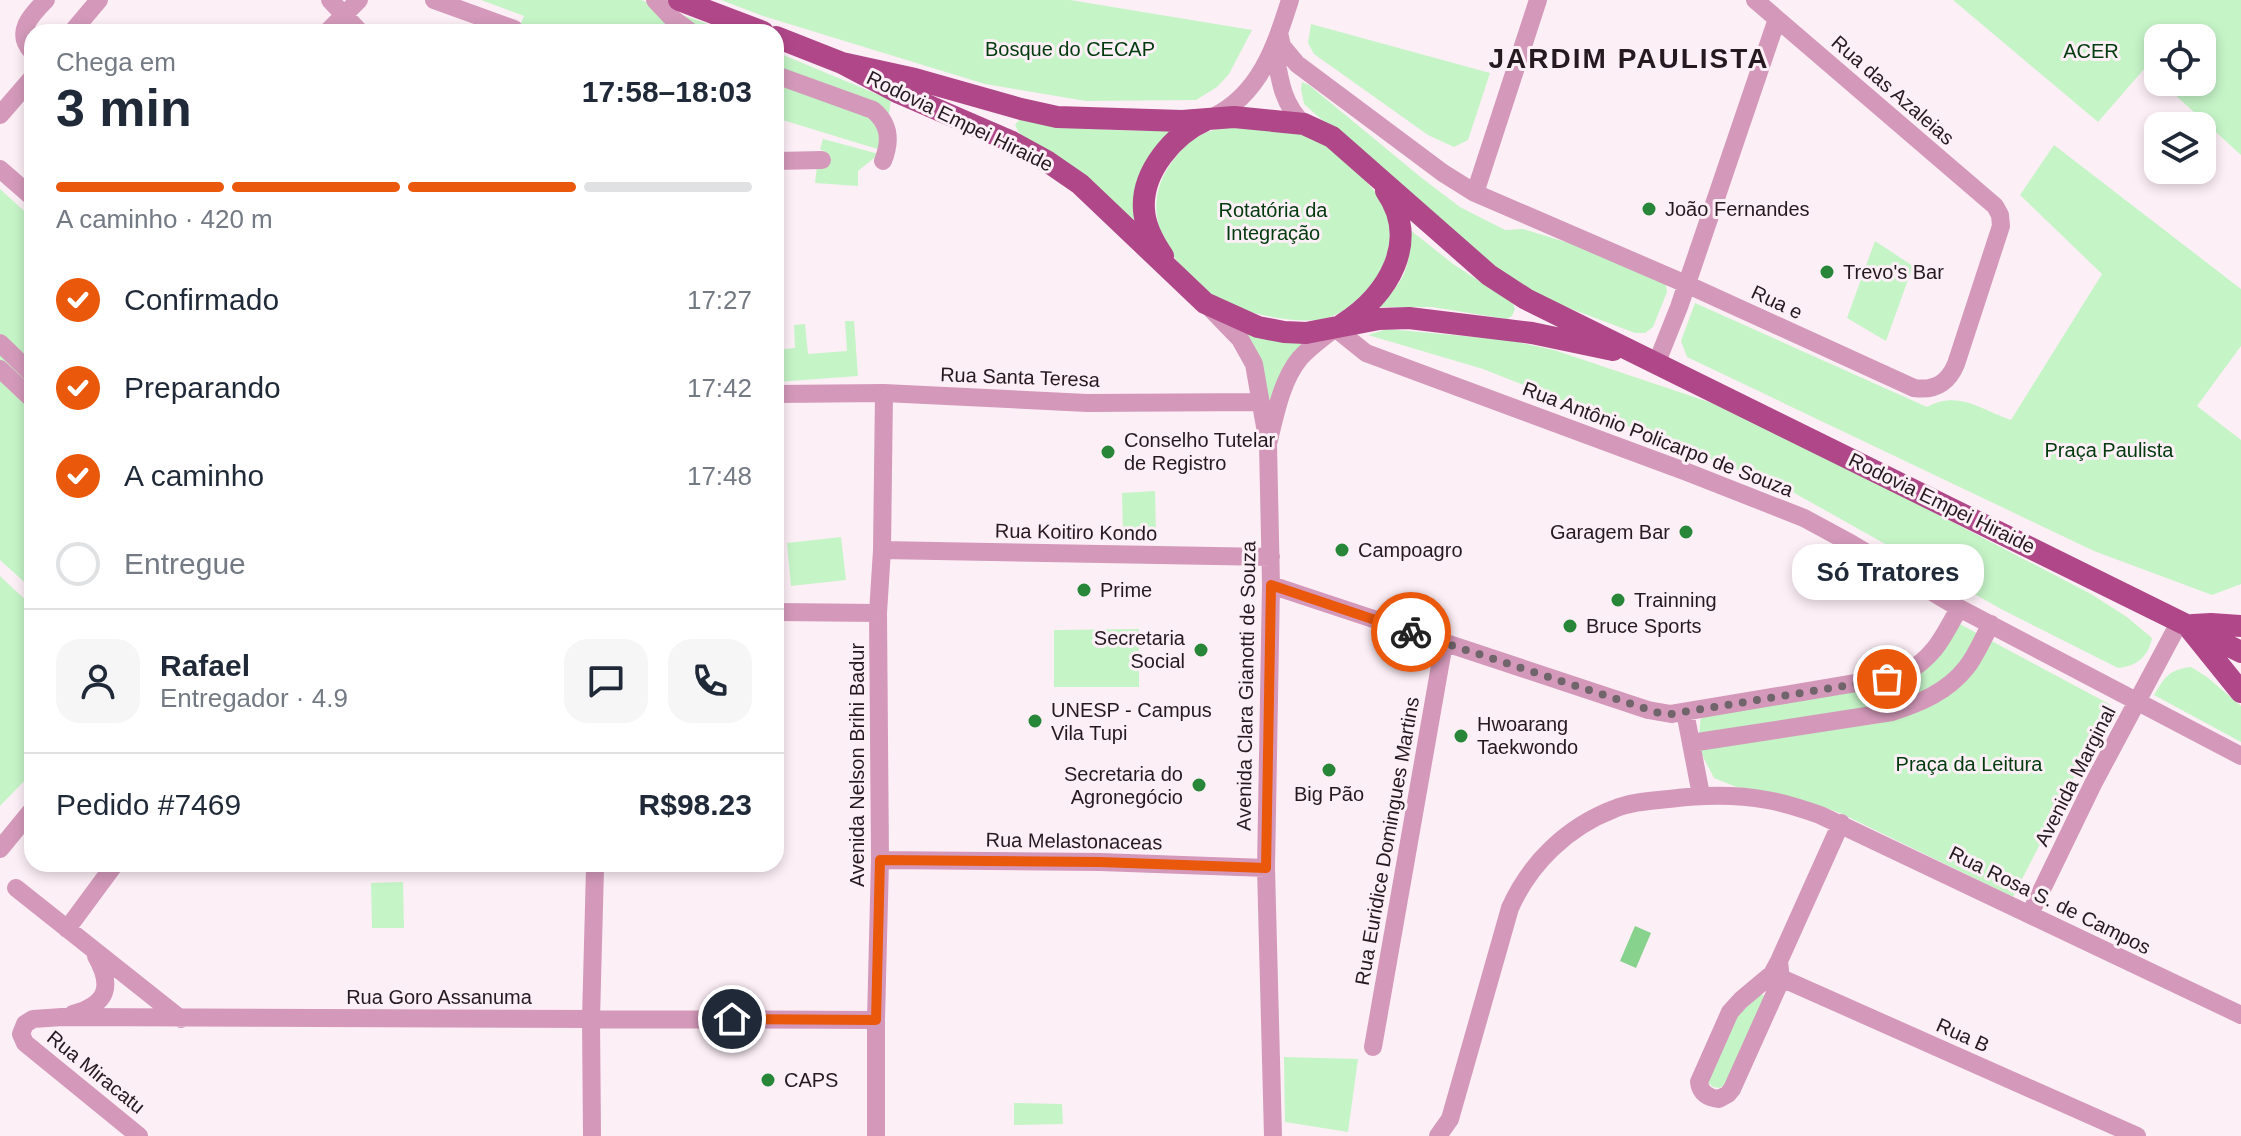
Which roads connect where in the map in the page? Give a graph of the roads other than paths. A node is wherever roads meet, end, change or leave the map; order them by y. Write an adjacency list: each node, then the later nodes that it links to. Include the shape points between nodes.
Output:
1 (46, 0): 12 (street)
2 (99, 0): 13 (street)
3 (359, 0): 10 (street)
4 (434, 0): 15 (street)
5 (655, 0): 16 (street)
6 (679, 0): 17 (main road)
7 (1290, 0): 18 (street)
8 (1538, 0): 32 (street)
9 (1755, 0): 11 (street, Rua das Azaleias)
10 (337, 7): 14 (street)
11 (1777, 19): 33 (street, Rua das Azaleias); 35 (street)
12 (26, 24)
13 (79, 24)
14 (353, 24)
15 (500, 24)
16 (680, 24)
17 (742, 24)
18 (1277, 39): 24 (street, via 1260,76 1242,98); 25 (street, via 1281,87); 32 (street, Rua e, via 1297,64)
19 (784, 40): 20 (main road, Rodovia Empei Hiraide)
20 (842, 63): 24 (main road, Rodovia Empei Hiraide, via 1057,117); 34 (main road, Rodovia Empei Hiraide, via 1057,168)
21 (784, 78): 28 (street, via 883,118 889,137)
22 (24, 87): 23 (street)
23 (0, 115)
24 (1211, 118): 25 (main road, Rodovia Empei Hiraide); 34 (main road, via 1171,145 1144,199 1153,240)
25 (1304, 124): 30 (main road, Rodovia Empei Hiraide, via 1332,137)
26 (822, 160): 27 (street)
27 (784, 161)
28 (883, 161)
29 (0, 169): 31 (street)
30 (1373, 175): 37 (main road, via 1397,210 1399,251 1382,290); 39 (main road, Rodovia Empei Hiraide, via 1509,289)
31 (24, 190)
32 (1475, 193): 35 (street, Rua e)
33 (2000, 215): 35 (street, Rua e, via 2001,226 1956,364 1945,382 1934,388 1914,388)
34 (1182, 282): 36 (main road, Rodovia Empei Hiraide)
35 (1686, 284): 39 (street)
36 (1205, 303): 37 (main road, Rodovia Empei Hiraide, via 1275,331); 45 (street, Avenida Clara Gianotti de Souza, via 1248,351)
37 (1335, 328): 39 (main road, Rodovia Empei Hiraide, via 1409,318 1532,333); 46 (street, via 1295,366); 50 (street, Rua Antônio Policarpo de Souza, via 1366,353 1804,518)
38 (0, 343): 40 (street)
39 (1649, 359): 53 (main road, Rodovia Empei Hiraide)
40 (24, 366)
41 (3, 373): 42 (street)
42 (24, 392)
43 (884, 393): 44 (street, Rua Santa Teresa); 45 (street, Rua Santa Teresa, via 1087,403); 47 (street, Avenida Nelson Brihi Badur)
44 (784, 394)
45 (1261, 402): 46 (street, Avenida Clara Gianotti de Souza)
46 (1268, 444): 48 (street, Avenida Clara Gianotti de Souza)
47 (882, 550): 48 (street, Rua Koitiro Kondo); 52 (street, Avenida Nelson Brihi Badur)
48 (1271, 557): 49 (street, Avenida Clara Gianotti de Souza)
49 (1271, 585): 56 (street); 68 (street, Avenida Clara Gianotti de Souza)
50 (1959, 608): 54 (street, Rua Antônio Policarpo de Souza); 60 (street, via 1931,655 1903,675)
51 (784, 612): 52 (street)
52 (878, 613): 67 (street, Avenida Nelson Brihi Badur)
53 (2184, 623): 55 (main road); 57 (main road, Rodovia Empei Hiraide); 58 (main road); 59 (street, Avenida Marginal)
54 (1991, 624): 59 (street, Rua Antônio Policarpo de Souza); 61 (street, via 1968,667 1917,704)
55 (2241, 626)
56 (1444, 643): 60 (street, via 1659,713); 82 (street, Rua Euridice Domingues Martins)
57 (2240, 650): 58 (street, via 2233,671)
58 (2241, 692)
59 (2138, 702): 62 (street, Rua Antônio Policarpo de Souza); 72 (street, Avenida Marginal)
60 (1685, 712): 61 (street)
61 (1691, 743): 63 (street)
62 (2241, 756)
63 (1701, 795): 65 (street, Rua Rosa S. de Campos, via 1770,800); 87 (street, Rua Rosa S. de Campos, via 1613,809 1558,843 1529,872 1510,908 1450,1119)
64 (24, 820): 66 (street)
65 (1841, 823): 72 (street, Rua Rosa S. de Campos); 75 (street)
66 (0, 849)
67 (880, 860): 68 (street, Rua Melastonaceas); 80 (street, Avenida Nelson Brihi Badur)
68 (1266, 868): 86 (street, Avenida Clara Gianotti de Souza)
69 (109, 872): 73 (street)
70 (595, 872): 79 (street)
71 (16, 888): 73 (street)
72 (2030, 914): 76 (street, Rua Rosa S. de Campos)
73 (67, 929): 74 (street)
74 (93, 950): 77 (street, via 106,975 104,994 86,1010); 78 (street)
75 (1778, 971): 75 (street, via 1728,1016 1699,1082 1709,1097 1719,1099 1732,1089); 88 (street, Rua B)
76 (2241, 1015)
77 (62, 1017): 78 (street, Rua Goro Assanuma); 81 (street, Rua Goro Assanuma, via 27,1022 21,1032)
78 (181, 1019): 79 (street, Rua Goro Assanuma)
79 (591, 1019): 80 (street, Rua Goro Assanuma); 84 (street)
80 (876, 1020): 85 (street, Avenida Nelson Brihi Badur)
81 (25, 1043): 83 (street, Rua Miracatu)
82 (1373, 1047)
83 (139, 1136)
84 (592, 1136)
85 (876, 1136)
86 (1273, 1136)
87 (1438, 1136)
88 (2137, 1136)

